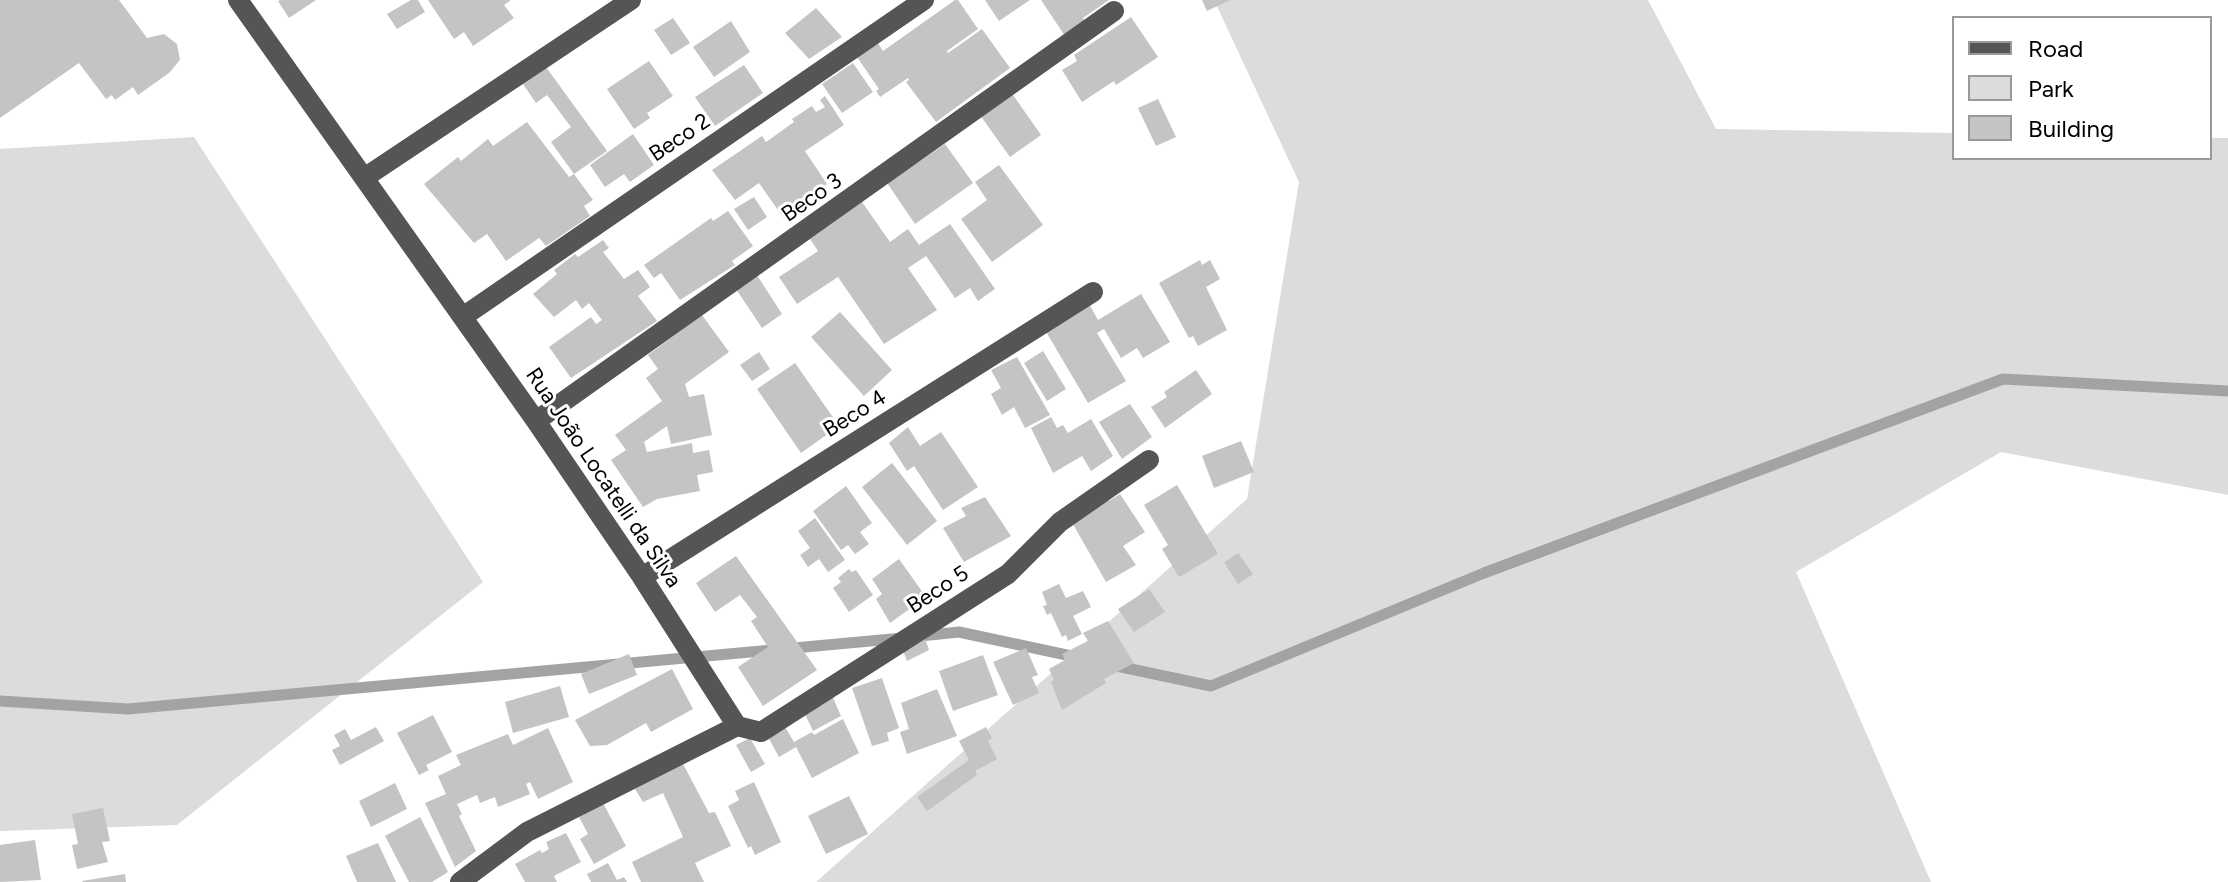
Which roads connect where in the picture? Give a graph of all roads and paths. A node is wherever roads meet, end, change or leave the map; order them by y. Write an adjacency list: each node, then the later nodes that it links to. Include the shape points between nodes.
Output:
1 (238, 0): 5 (street, Rua João Locatelli da Silva)
2 (631, 0): 5 (street)
3 (924, 0): 7 (street, Beco 2)
4 (1114, 11): 8 (street, Beco 3)
5 (364, 178): 7 (street, Rua João Locatelli da Silva)
6 (1093, 292): 10 (street, Beco 4)
7 (464, 316): 8 (street, Rua João Locatelli da Silva)
8 (536, 421): 10 (street, Rua João Locatelli da Silva)
9 (1149, 460): 11 (street, Beco 5, via 1060,522 1008,574 761,732)
10 (642, 577): 11 (street, Rua João Locatelli da Silva)
11 (737, 726): 12 (street, via 527,832)
12 (460, 882)

